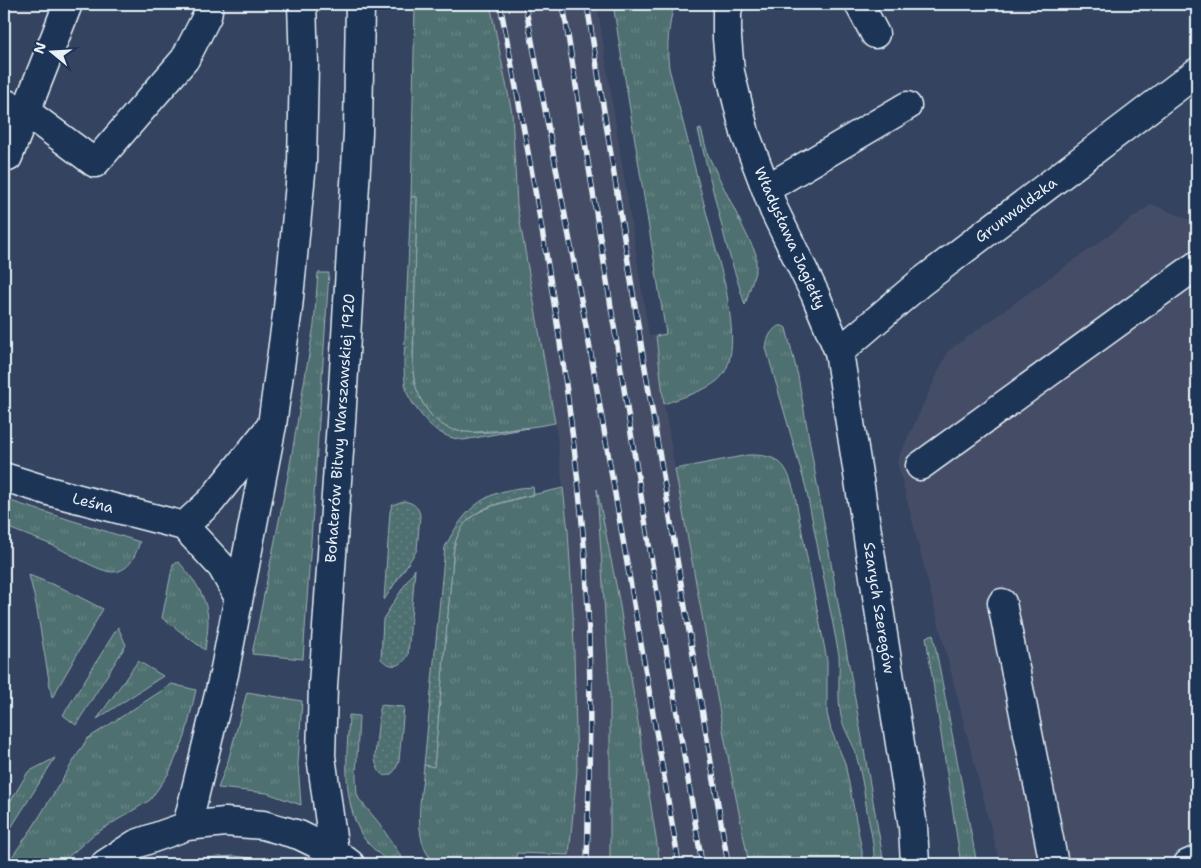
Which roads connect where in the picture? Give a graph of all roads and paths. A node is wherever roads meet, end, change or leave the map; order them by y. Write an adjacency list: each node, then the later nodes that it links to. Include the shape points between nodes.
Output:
1 (68, 4): 10 (street)
2 (210, 4): 10 (street, via 185,59 95,163)
3 (302, 4): 15 (street, via 302,163 288,308)
4 (360, 4): 22 (street, Bohaterów Bitwy Warszawskiej 1920, via 358,133 320,756)
5 (729, 4): 12 (street, Władysława Jagiełły, via 726,38 730,72 745,133)
6 (859, 4): 7 (street)
7 (875, 34)
8 (1197, 72): 14 (street, Grunwaldzka, via 920,283)
9 (907, 106): 12 (street)
10 (15, 107): 11 (street)
11 (8, 157)
12 (766, 189): 14 (street, Władysława Jagiełły)
13 (1197, 265): 16 (street)
14 (839, 352): 25 (street, Szarych Szeregów)
15 (272, 425): 18 (street, via 211,501); 19 (street)
16 (920, 466)
17 (4, 477): 18 (street, Leśna)
18 (184, 526): 19 (street, via 222,567)
19 (238, 596): 21 (street, via 224,674)
20 (1002, 603): 26 (street)
21 (187, 826): 22 (street, via 225,822 263,825 299,835); 24 (street, via 136,844)
22 (342, 858)
23 (1197, 860): 27 (street)
24 (105, 864)
25 (915, 864)
26 (1054, 864)
27 (1188, 864)

